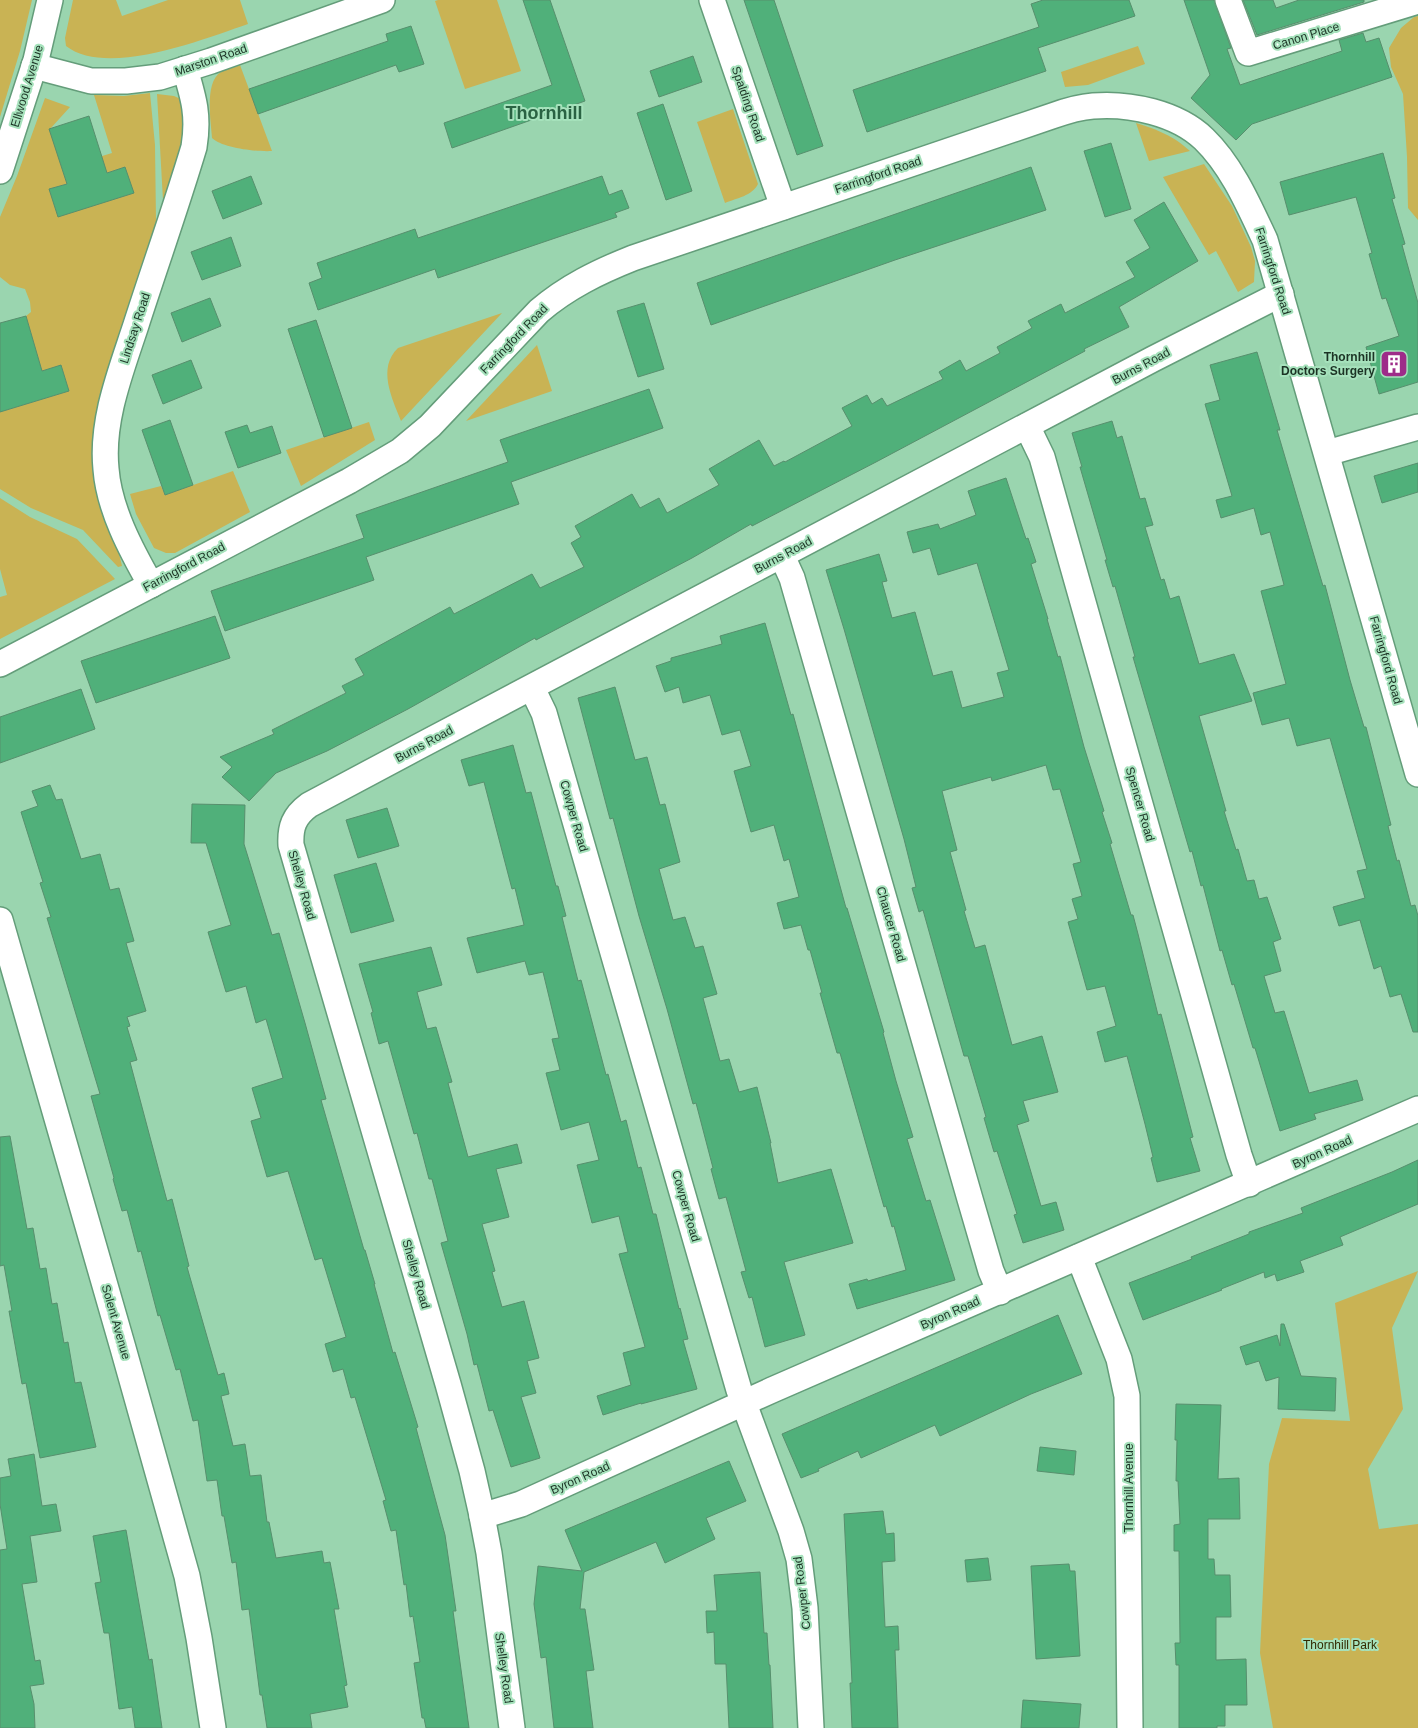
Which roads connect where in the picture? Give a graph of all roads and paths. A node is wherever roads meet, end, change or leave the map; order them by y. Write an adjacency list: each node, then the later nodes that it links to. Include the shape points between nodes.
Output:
1 (50, 0): 6 (street, Ellwood Avenue)
2 (382, 0): 7 (street, Marston Road)
3 (712, 0): 9 (street, Spalding Road)
4 (1228, 0): 5 (street, Canon Place, via 1248,53)
5 (1418, 1)
6 (34, 66): 7 (street, Marston Road, via 91,81 144,80); 8 (street, Ellwood Avenue)
7 (185, 69): 15 (street, Lindsay Road, via 197,110 194,148 123,363 106,439 106,470 114,505)
8 (0, 171)
9 (783, 207): 10 (street, Farringford Road, via 1073,109 1132,108 1169,118 1203,138 1216,153 1255,218); 15 (street, Farringford Road, via 633,258 576,284 539,311 430,426 400,451)
10 (1281, 294): 11 (street, Burns Road); 13 (street, Farringford Road)
11 (1027, 426): 14 (street, Burns Road); 22 (street, Spencer Road, via 1042,458)
12 (1418, 427): 13 (street)
13 (1327, 453): 18 (street, Farringford Road)
14 (782, 556): 17 (street, Burns Road); 24 (street, Chaucer Road, via 792,578 974,1212)
15 (151, 585): 16 (street, Farringford Road)
16 (0, 664)
17 (532, 688): 19 (street, Burns Road, via 309,805 296,817); 25 (street, Cowper Road, via 544,713)
18 (1418, 774)
19 (292, 826): 26 (street, Shelley Road, via 291,845 448,1384)
20 (0, 920): 27 (street, Solent Avenue, via 187,1576)
21 (1418, 1109): 22 (street, Byron Road)
22 (1249, 1184): 23 (street, Byron Road)
23 (1079, 1257): 24 (street, Byron Road); 30 (street, Thornhill Avenue, via 1119,1359 1127,1396)
24 (1000, 1292): 25 (street, Byron Road)
25 (744, 1403): 26 (street, Byron Road, via 521,1504); 29 (street, Cowper Road, via 799,1559 806,1608)
26 (482, 1516): 28 (street, Shelley Road)
27 (213, 1728)
28 (512, 1728)
29 (811, 1728)
30 (1130, 1728)

